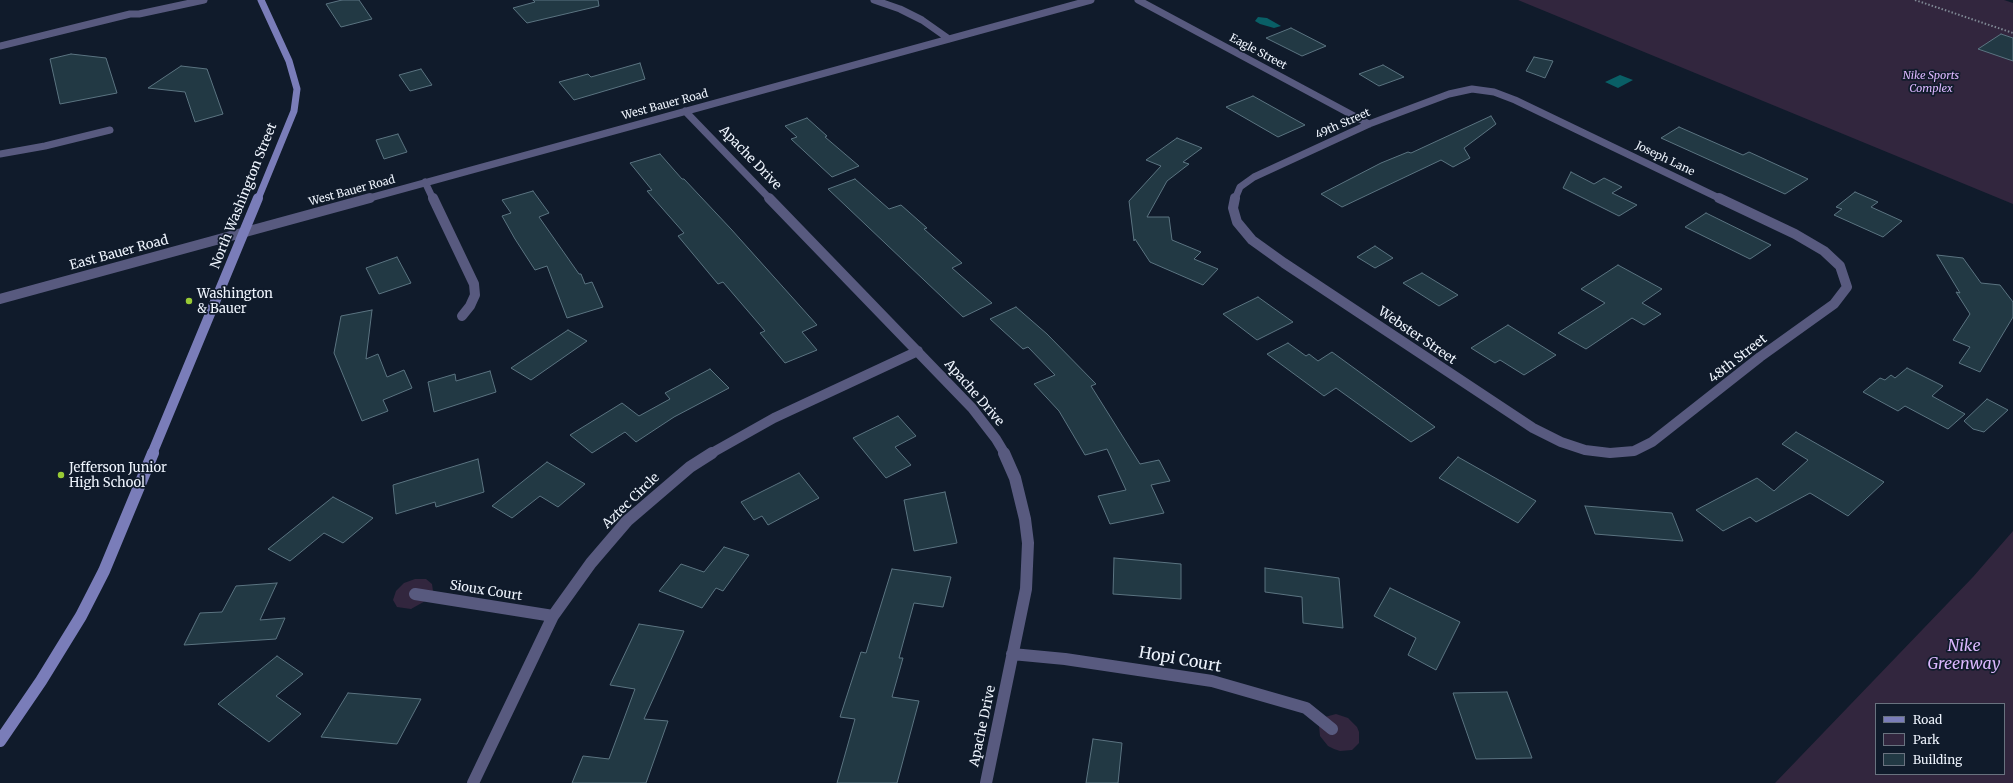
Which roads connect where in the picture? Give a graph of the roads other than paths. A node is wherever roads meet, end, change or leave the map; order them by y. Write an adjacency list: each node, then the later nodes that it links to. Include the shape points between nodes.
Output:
1 (171, 0): 7 (street, via 140,8)
2 (204, 0): 7 (street)
3 (260, 0): 17 (main road, North Washington Street, via 289,61 297,89 294,111)
4 (874, 0): 8 (street, via 922,20)
5 (1091, 0): 8 (street, West Bauer Road)
6 (1138, 0): 12 (street, Eagle Street)
7 (130, 14): 9 (street)
8 (949, 39): 11 (street, West Bauer Road)
9 (0, 46)
10 (1482, 90): 12 (street, 49th Street, via 1461,90); 18 (street, Joseph Lane, via 1515,100 1795,234)
11 (685, 111): 15 (street, West Bauer Road); 21 (street, Apache Drive)
12 (1369, 124): 16 (street, 49th Street, via 1254,177 1240,187)
13 (110, 130): 14 (street)
14 (0, 154)
15 (425, 182): 17 (street, West Bauer Road); 20 (street, via 474,284 475,295)
16 (1233, 208): 22 (street, Webster Street, via 1237,222 1252,240 1533,428 1585,450)
17 (245, 232): 19 (street, East Bauer Road); 27 (main road, North Washington Street, via 104,571 81,616 45,675)
18 (1833, 258): 22 (street, 48th Street, via 1840,266 1847,287 1834,304 1760,357 1652,442 1634,451)
19 (0, 299)
20 (462, 316)
21 (918, 351): 24 (street, Aztec Circle, via 774,418 690,467 627,521 591,563); 25 (street, Apache Drive, via 972,408 996,439 1017,484 1028,543 1026,589)
22 (1610, 453)
23 (415, 594): 24 (street, Sioux Court)
24 (553, 616): 28 (street, Aztec Circle)
25 (1012, 654): 26 (street, Hopi Court, via 1065,659 1212,681 1306,708); 29 (street, Apache Drive)
26 (1332, 728)
27 (0, 741)
28 (473, 783)
29 (986, 783)

